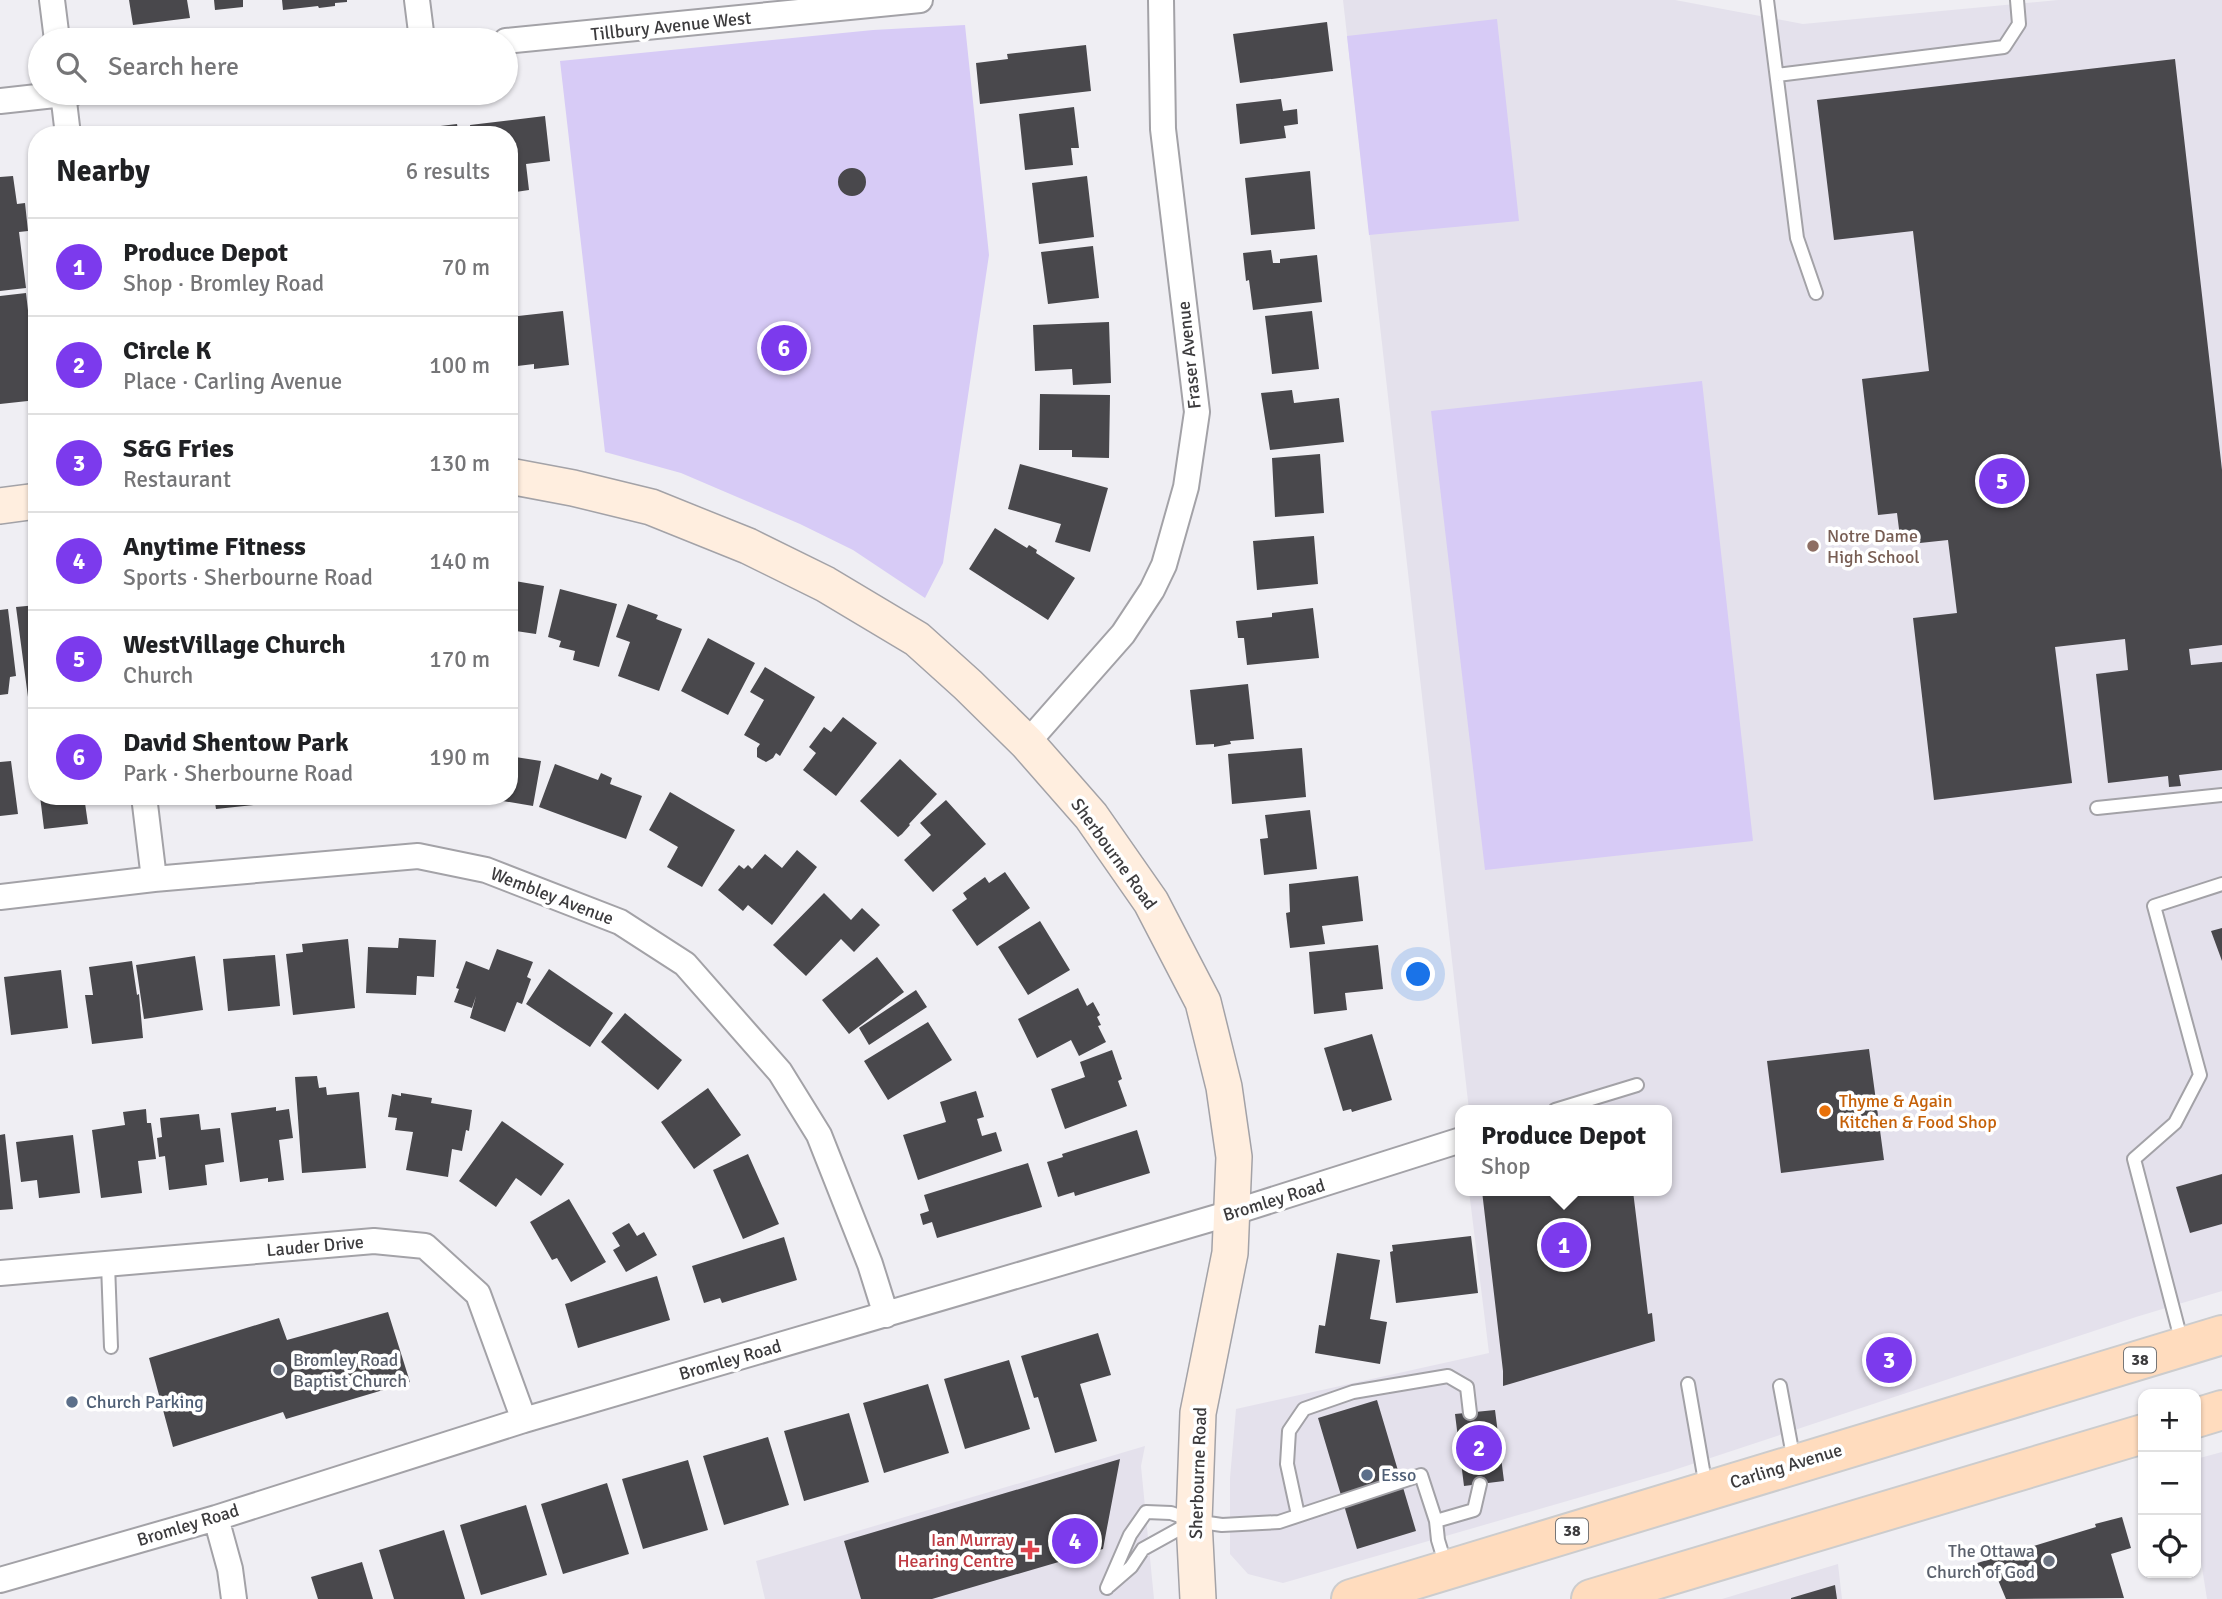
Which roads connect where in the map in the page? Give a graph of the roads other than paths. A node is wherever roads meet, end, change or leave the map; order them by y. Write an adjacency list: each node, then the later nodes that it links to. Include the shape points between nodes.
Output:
1 (52, 0): 8 (street)
2 (417, 0): 9 (street)
3 (920, 0): 7 (street, Tillbury Avenue West)
4 (1161, 0): 20 (street, Fraser Avenue, via 1163,130 1197,412 1186,487 1164,565 1152,590 1123,634)
5 (1767, 0): 11 (lane)
6 (2017, 0): 11 (lane, via 2019,24 2004,47)
7 (795, 7): 10 (street, Tillbury Avenue West)
8 (56, 28)
9 (420, 28)
10 (518, 40)
11 (1777, 75): 16 (lane, via 1797,239)
12 (28, 98): 13 (street)
13 (0, 101)
14 (67, 105): 15 (street)
15 (68, 126)
16 (1816, 293)
17 (518, 478): 20 (street, Sherbourne Road, via 651,507 748,545 825,584 917,639)
18 (28, 502): 19 (street)
19 (0, 506)
20 (1027, 743): 30 (street, Sherbourne Road, via 1091,816 1151,902 1203,1002 1224,1087 1234,1157)
21 (2222, 795): 23 (lane)
22 (145, 805): 24 (street)
23 (2097, 808)
24 (154, 878): 26 (street, Wembley Avenue); 33 (street, Wembley Avenue, via 418,856 486,870 620,922 685,964 780,1072 819,1135)
25 (2222, 884): 36 (lane, via 2154,906 2200,1074 2175,1123 2134,1159)
26 (0, 897)
27 (1636, 1085): 28 (lane)
28 (1571, 1105)
29 (1455, 1142): 30 (street, Bromley Road)
30 (1231, 1213): 33 (street, Bromley Road); 49 (street, Sherbourne Road, via 1230,1253 1198,1413)
31 (108, 1264): 32 (street, Lauder Drive); 35 (lane); 42 (street, Lauder Drive, via 374,1241 425,1246 478,1294)
32 (0, 1273)
33 (886, 1315): 42 (street, Bromley Road)
34 (2222, 1335): 36 (main road, Carling Avenue / 38)
35 (111, 1347)
36 (2183, 1347): 44 (main road, Carling Avenue / 38)
37 (1688, 1384): 46 (lane)
38 (1780, 1386): 44 (lane)
39 (2222, 1410): 41 (main road)
40 (1470, 1413): 47 (lane, via 1467,1387 1448,1376 1353,1392 1304,1409 1289,1431 1287,1464)
41 (2201, 1416)
42 (524, 1420): 48 (street, Bromley Road)
43 (2138, 1436): 53 (main road)
44 (1794, 1464): 46 (main road, Carling Avenue / 38)
45 (1480, 1484): 50 (lane, via 1474,1510)
46 (1706, 1491): 51 (main road, Carling Avenue / 38)
47 (1298, 1515): 49 (lane, via 1279,1522 1222,1525); 50 (lane, via 1421,1475)
48 (216, 1518): 52 (street, Bromley Road); 54 (street)
49 (1194, 1521): 49 (lane, via 1171,1513 1146,1512 1130,1535 1107,1588 1143,1549); 55 (street, Sherbourne Road)
50 (1436, 1521): 51 (lane)
51 (1448, 1569): 56 (main road, Carling Avenue / 38)
52 (0, 1580)
53 (1644, 1591): 57 (main road)
54 (234, 1599)
55 (1198, 1599)
56 (1351, 1599)
57 (1591, 1599)

